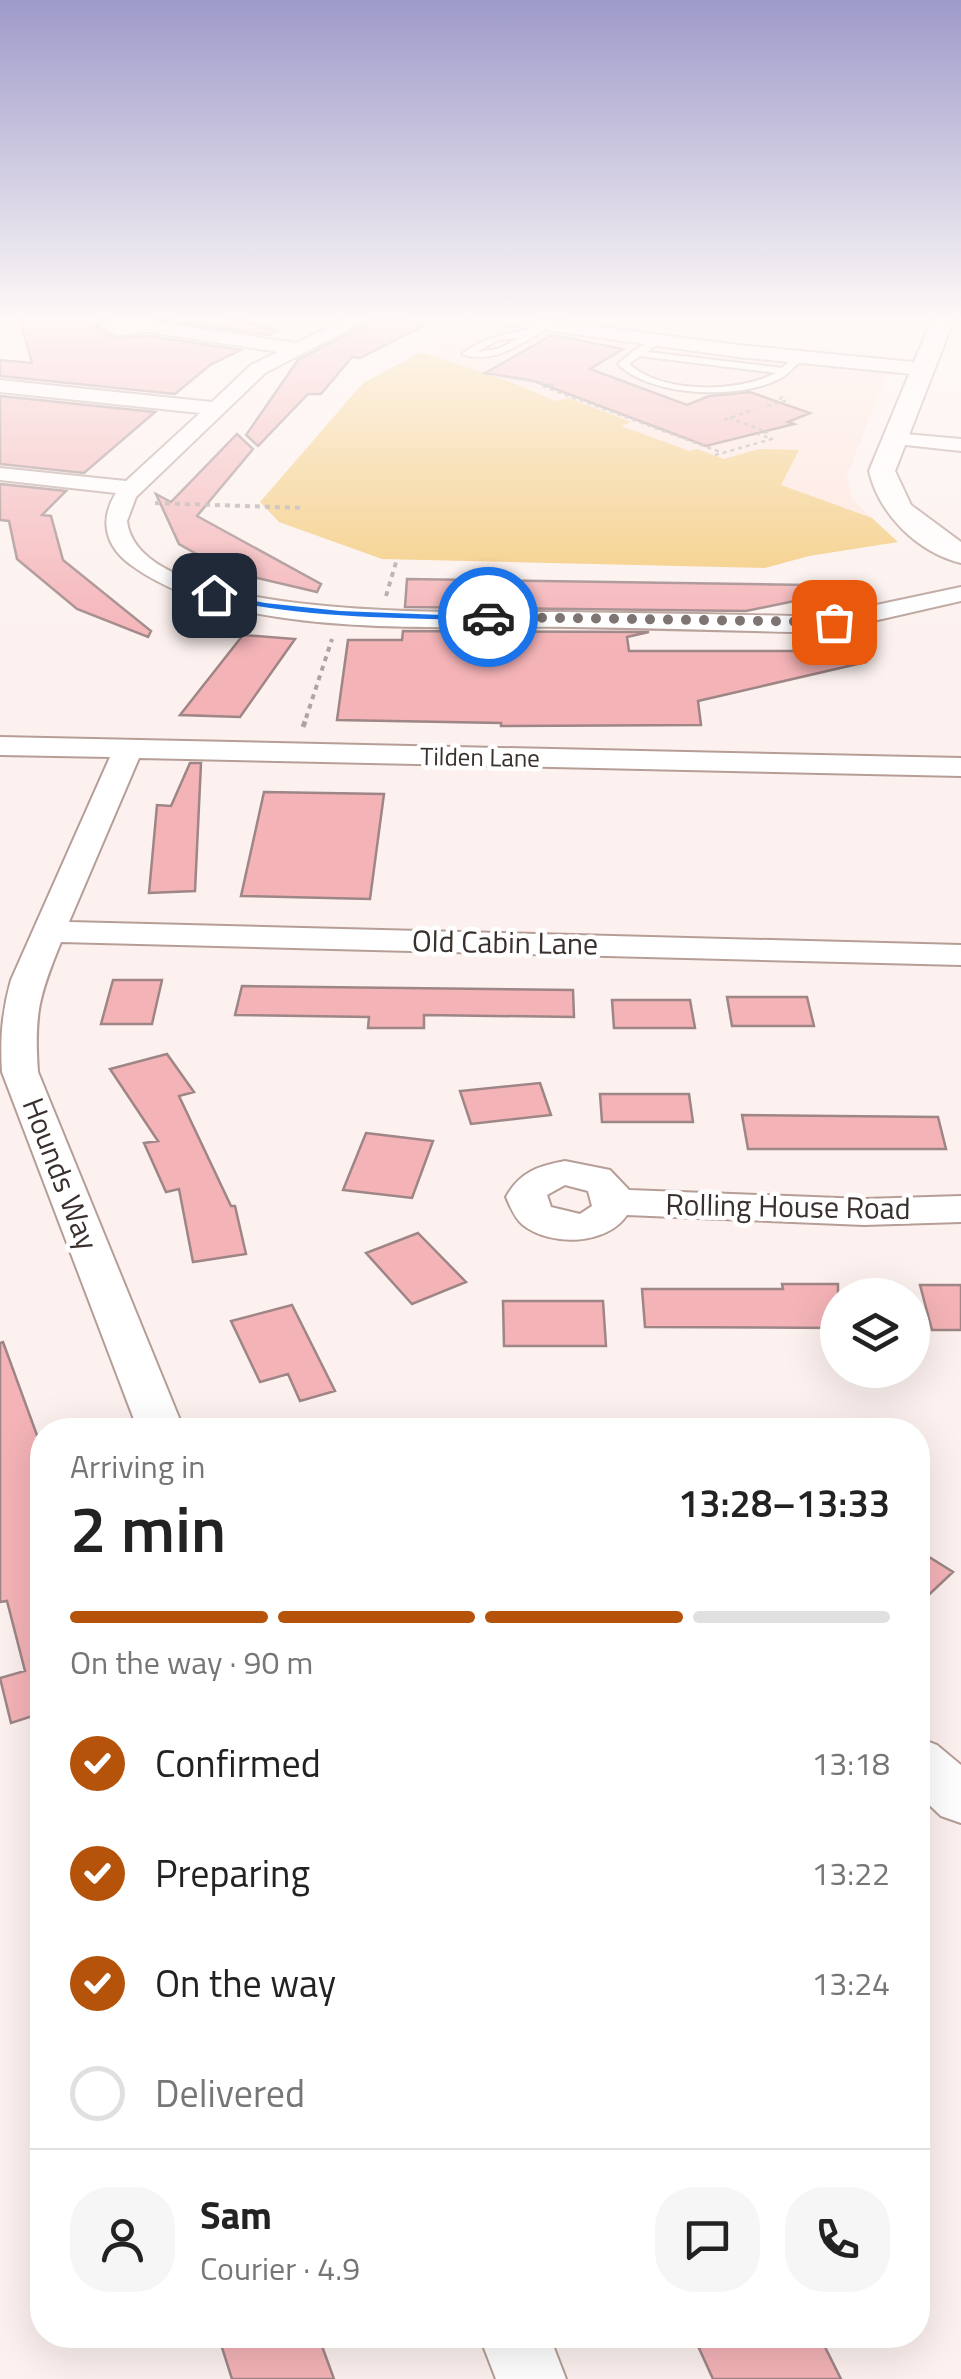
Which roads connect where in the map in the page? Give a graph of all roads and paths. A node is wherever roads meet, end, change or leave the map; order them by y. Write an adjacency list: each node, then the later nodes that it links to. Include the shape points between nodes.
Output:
1 (197, 425): 10 (street)
2 (647, 425): 7 (path)
3 (749, 425): 7 (path, via 772,440)
4 (900, 425): 5 (street)
5 (894, 440): 6 (street); 12 (street, via 882,471 894,503 927,535)
6 (961, 445)
7 (723, 453): 8 (path)
8 (715, 455)
9 (0, 474): 10 (street)
10 (125, 495): 11 (path); 15 (street, via 114,524 121,543 146,568 238,601)
11 (304, 508)
12 (961, 554)
13 (397, 559): 16 (path)
14 (961, 594): 16 (street, via 834,622 793,624)
15 (340, 614): 16 (street); 19 (path)
16 (382, 615)
17 (0, 746): 18 (street, Tilden Lane)
18 (128, 749): 19 (street, Tilden Lane); 21 (street, Hounds Way)
19 (294, 752): 20 (street, Tilden Lane)
20 (961, 768)
21 (48, 932): 22 (street, Old Cabin Lane); 25 (street, Hounds Way, via 17,1021 20,1072)
22 (961, 955)
23 (614, 1202): 24 (street, Rolling House Road)
24 (961, 1209)
25 (156, 1418)
26 (930, 1772): 27 (street)
27 (961, 1800)
28 (519, 2348): 29 (street)
29 (531, 2379)

